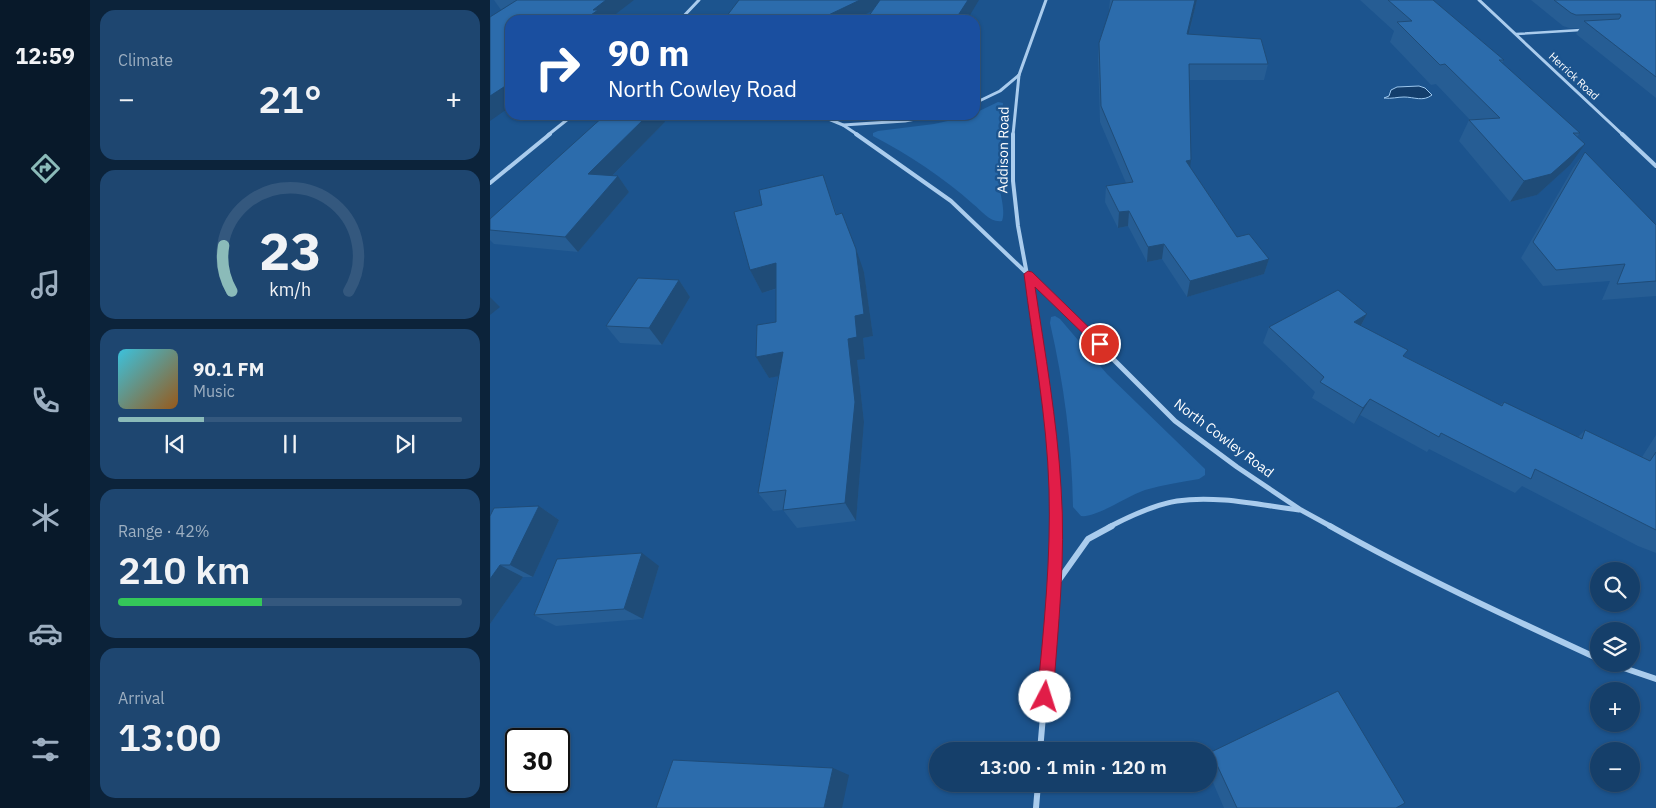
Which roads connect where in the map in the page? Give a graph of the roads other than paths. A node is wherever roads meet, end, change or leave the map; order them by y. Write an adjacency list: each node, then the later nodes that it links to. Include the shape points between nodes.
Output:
1 (699, 0): 4 (street)
2 (1046, 0): 7 (street, Addison Road)
3 (1480, 0): 6 (street, Herrick Road)
4 (685, 15)
5 (1581, 30): 6 (lane)
6 (1516, 34): 13 (street, Herrick Road)
7 (1020, 75): 8 (street, via 1000,91); 15 (street, Addison Road, via 1013,134 1013,180)
8 (980, 101)
9 (567, 120): 14 (street)
10 (831, 120): 12 (street, North Cowley Road)
11 (907, 120): 12 (street, North Cowley Road)
12 (843, 125): 15 (street, North Cowley Road, via 951,201)
13 (1656, 166)
14 (490, 183)
15 (1028, 274): 16 (street, North Cowley Road, via 1176,421); 17 (street, Addison Road, via 1048,412 1055,488)
16 (1301, 510): 17 (street, North Cowley Road, via 1226,500 1177,500 1134,514 1088,540); 18 (street, North Cowley Road, via 1384,557)
17 (1054, 588): 21 (street, Addison Road)
18 (1590, 654)
19 (1635, 672): 20 (street)
20 (1656, 679)
21 (1041, 742)
22 (1037, 792): 23 (street)
23 (1036, 808)

